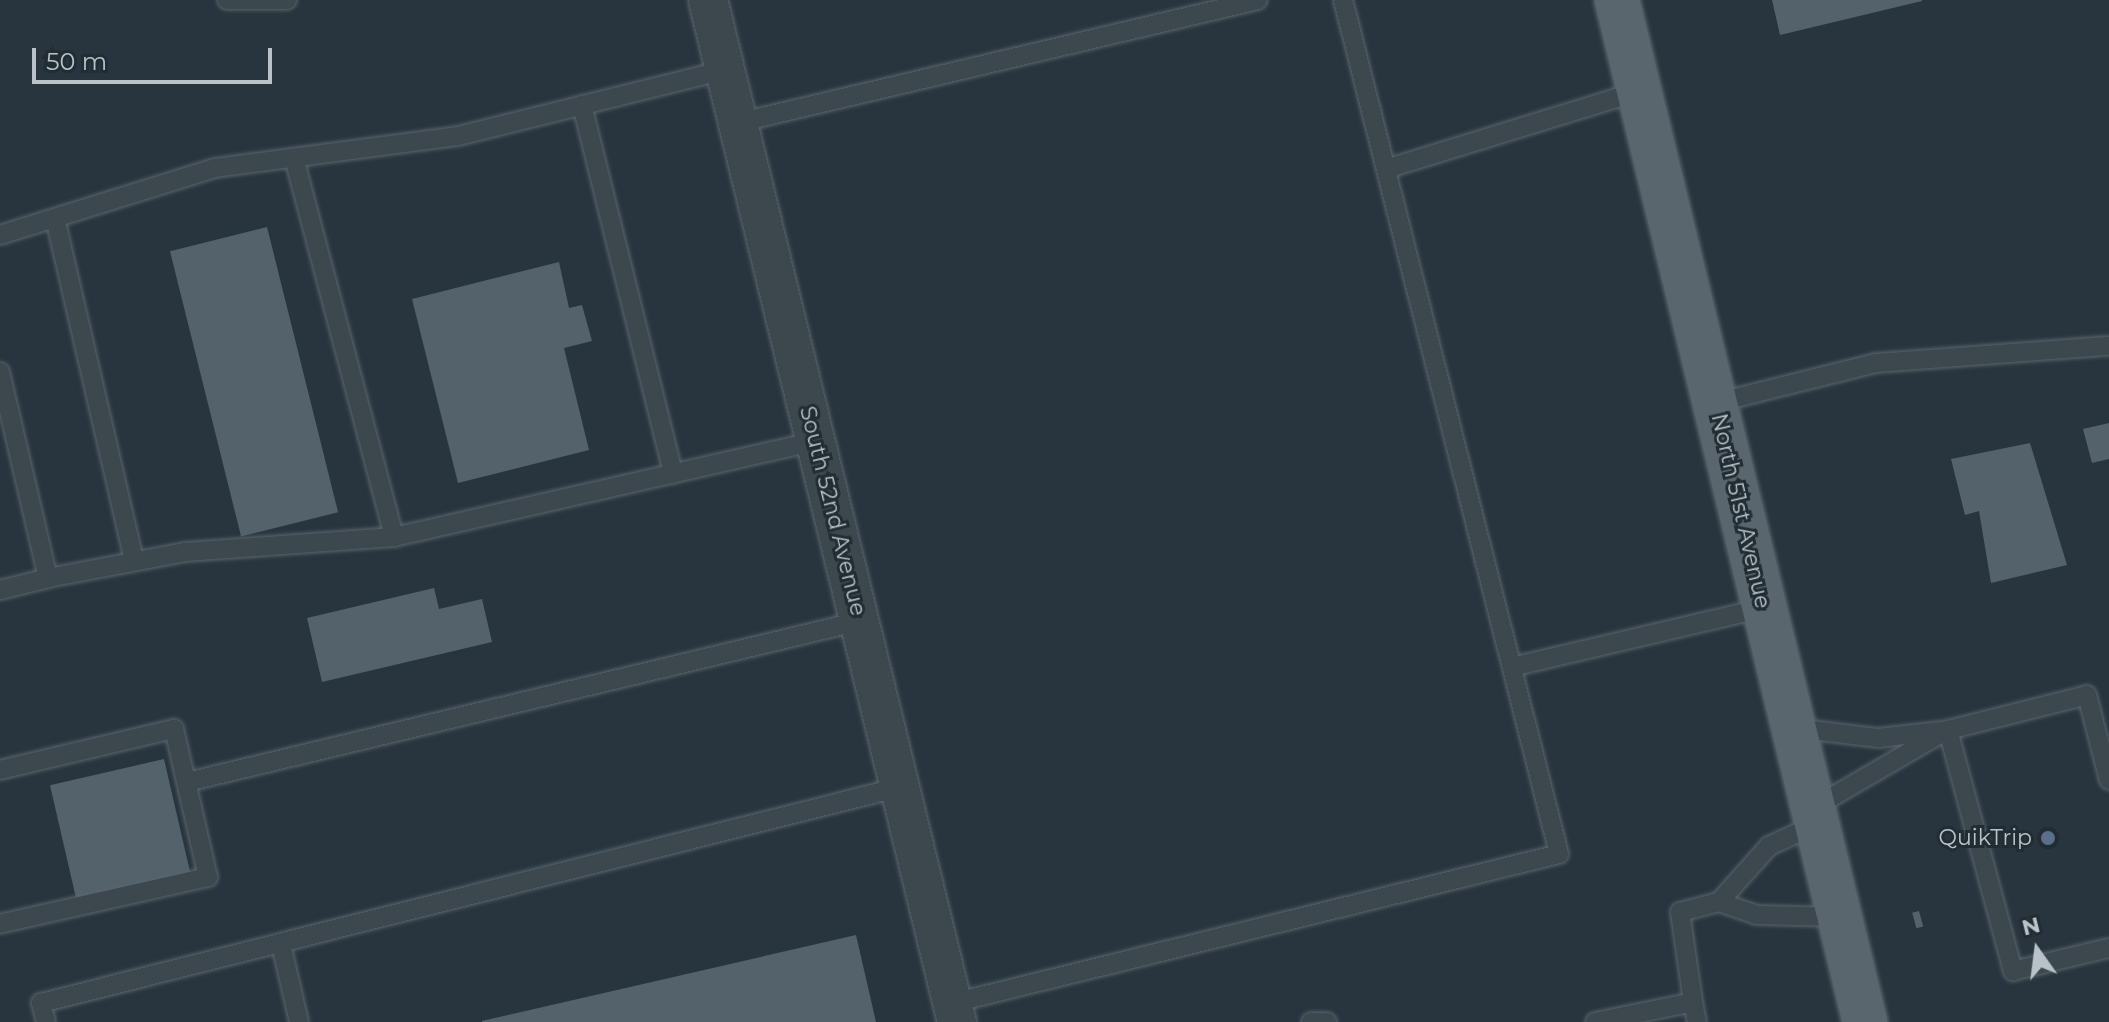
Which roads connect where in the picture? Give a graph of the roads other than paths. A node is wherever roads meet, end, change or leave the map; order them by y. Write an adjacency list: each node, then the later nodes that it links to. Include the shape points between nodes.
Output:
1 (227, 0): 2 (lane)
2 (287, 0)
3 (708, 0): 7 (street, South 52nd Avenue)
4 (1258, 0): 10 (lane)
5 (1343, 0): 12 (lane)
6 (1617, 0): 8 (main road, North 51st Avenue)
7 (725, 70): 9 (lane); 10 (street, South 52nd Avenue)
8 (1639, 91): 12 (lane); 17 (main road, North 51st Avenue)
9 (582, 105): 11 (lane, via 458,136); 19 (lane)
10 (737, 123): 18 (street, South 52nd Avenue)
11 (294, 158): 13 (lane, via 215,168); 20 (lane)
12 (1386, 169): 26 (lane)
13 (55, 218): 14 (lane); 21 (lane)
14 (0, 235)
15 (2109, 346): 17 (lane, via 1875,363)
16 (0, 372): 22 (lane)
17 (1715, 403): 24 (main road, North 51st Avenue)
18 (816, 441): 19 (lane); 25 (street, South 52nd Avenue)
19 (673, 474): 20 (lane)
20 (394, 537): 21 (lane)
21 (134, 561): 22 (lane)
22 (48, 578): 23 (lane)
23 (0, 590)
24 (1764, 608): 26 (lane); 27 (main road, North 51st Avenue)
25 (860, 621): 31 (lane); 32 (street, South 52nd Avenue)
26 (1512, 667): 40 (lane, via 1559,854)
27 (1792, 728): 28 (lane, via 1878,738); 33 (main road, North 51st Avenue)
28 (1948, 730): 30 (lane, via 2087,695); 33 (lane); 38 (lane, via 2013,971)
29 (0, 770): 31 (lane, via 174,729)
30 (2109, 780)
31 (187, 782): 36 (lane, via 208,877)
32 (900, 787): 37 (lane); 40 (street, South 52nd Avenue)
33 (1815, 816): 34 (lane, via 1769,846); 35 (main road, North 51st Avenue)
34 (1719, 902): 35 (lane, via 1757,915); 39 (lane, via 1680,912)
35 (1839, 917): 48 (main road, North 51st Avenue)
36 (0, 924)
37 (281, 944): 42 (lane, via 41,1003); 43 (lane)
38 (2109, 948)
39 (1693, 1002): 41 (lane); 47 (lane)
40 (955, 1012)
41 (1629, 1018): 46 (lane)
42 (46, 1022)
43 (299, 1022)
44 (1311, 1022): 45 (lane)
45 (1327, 1022)
46 (1595, 1022)
47 (1697, 1022)
48 (1865, 1022)

